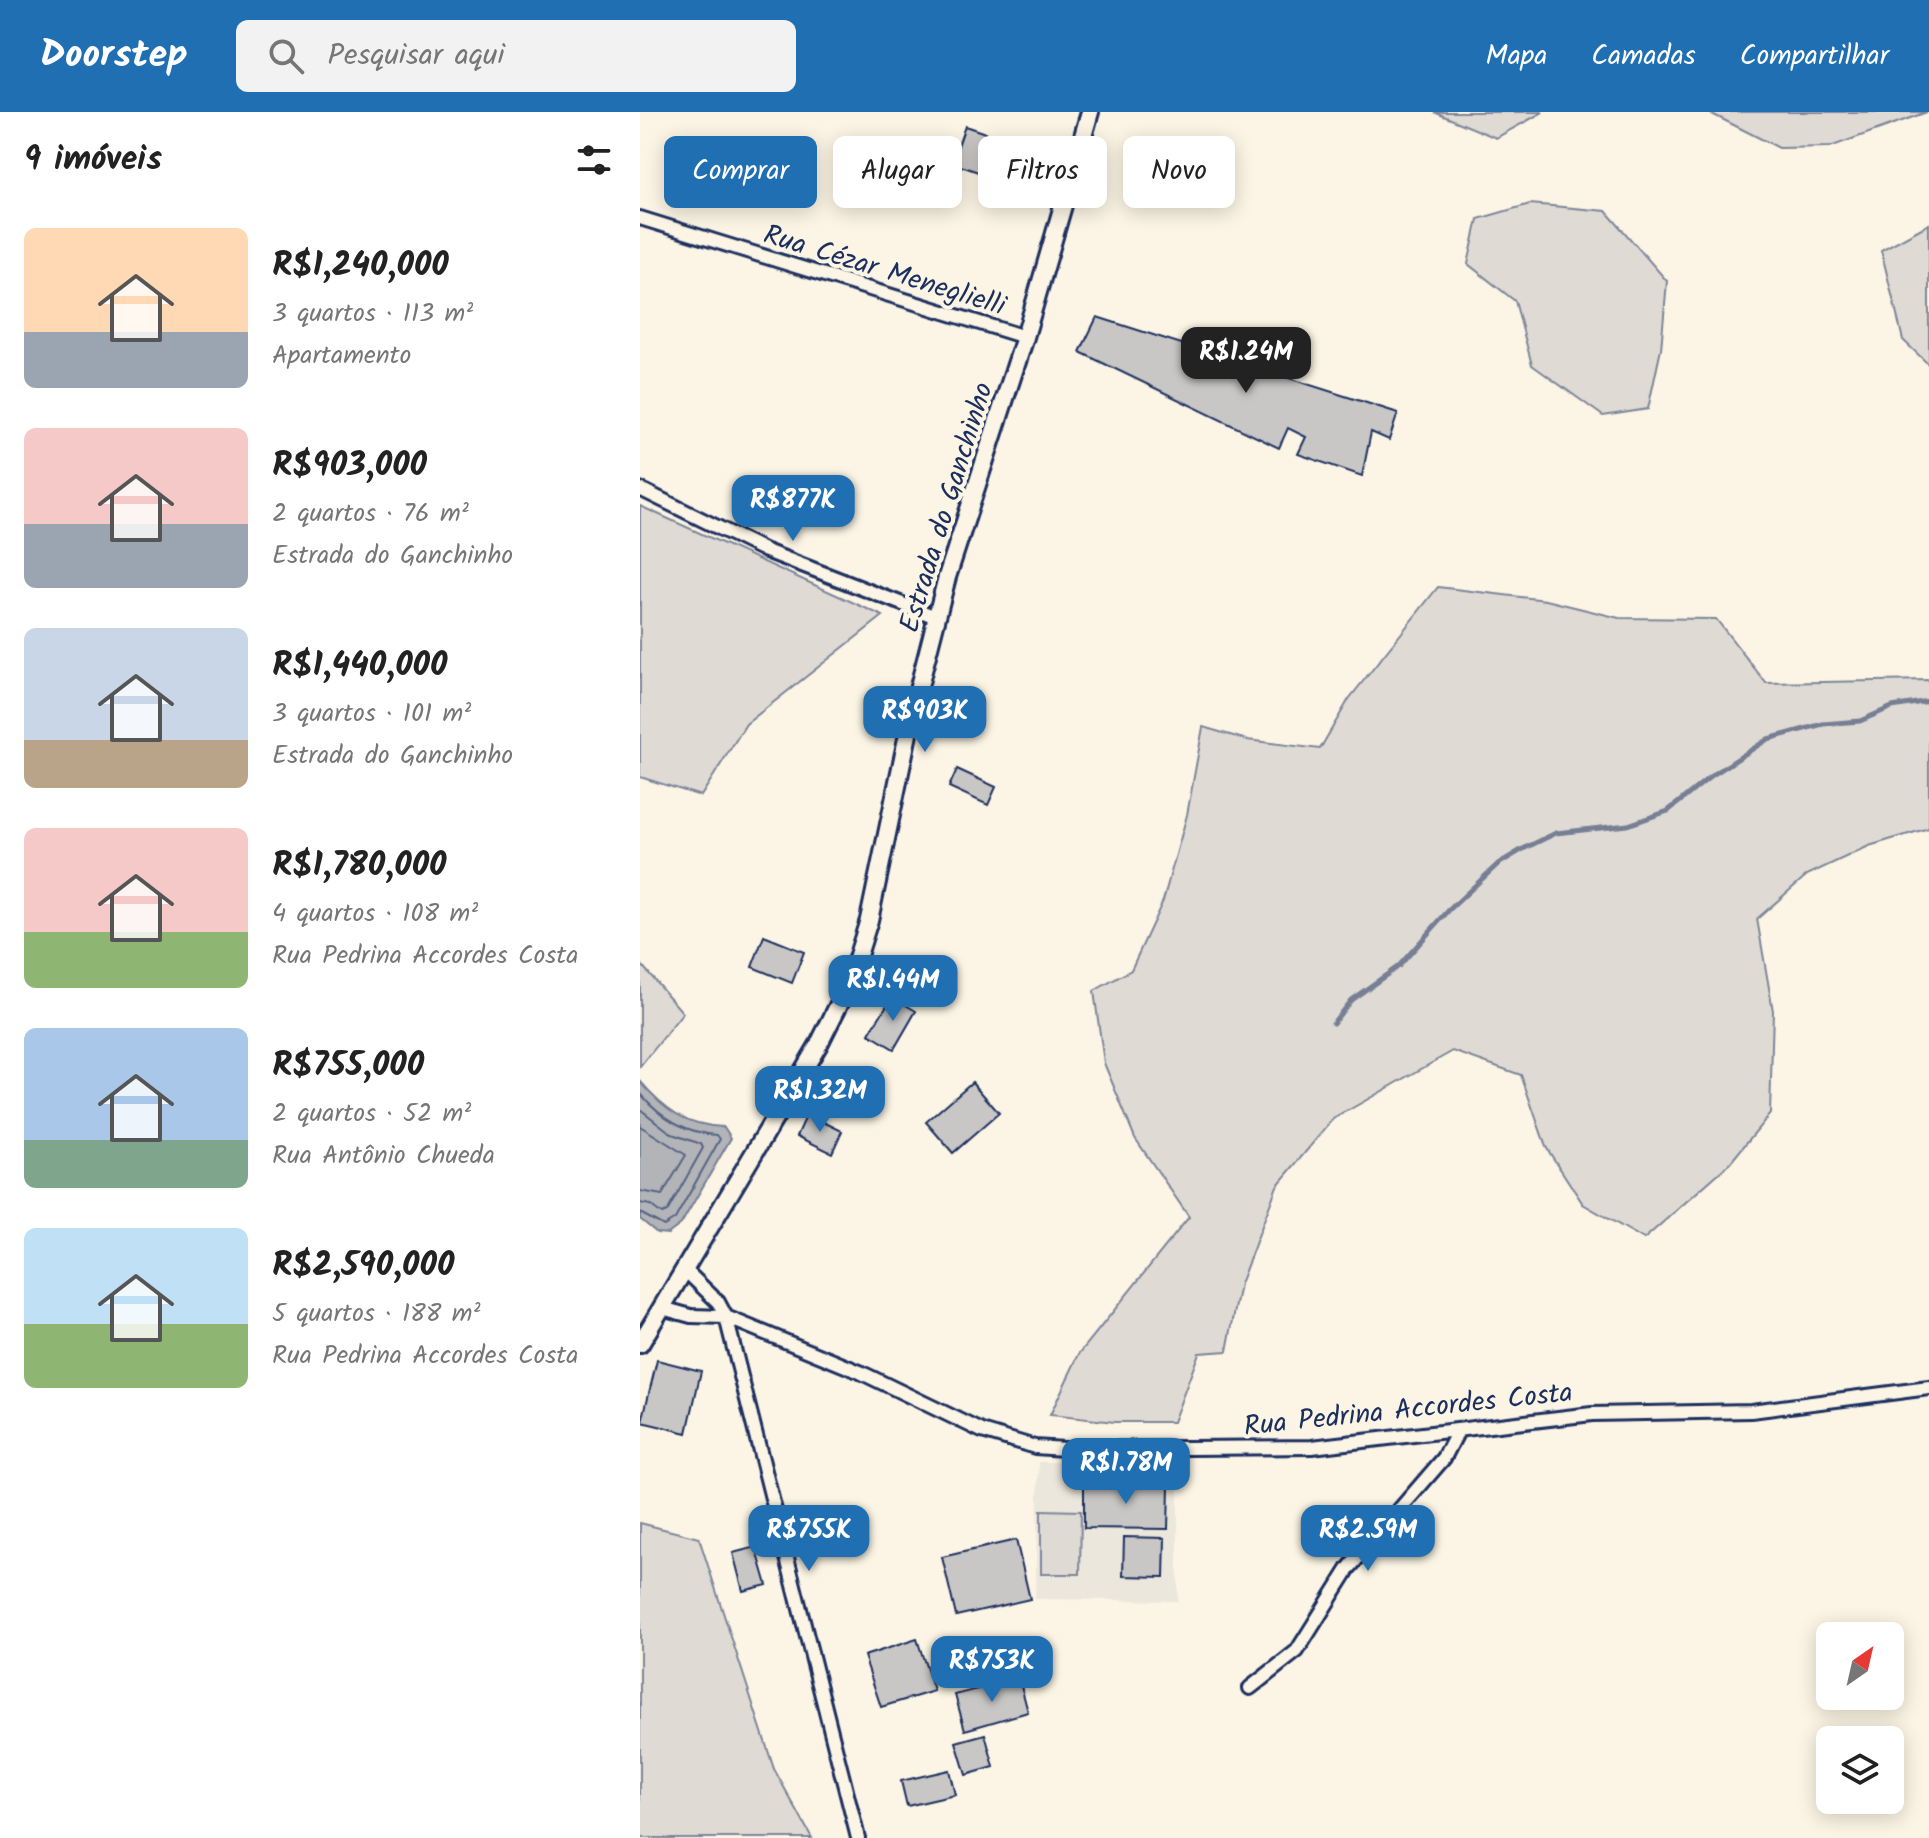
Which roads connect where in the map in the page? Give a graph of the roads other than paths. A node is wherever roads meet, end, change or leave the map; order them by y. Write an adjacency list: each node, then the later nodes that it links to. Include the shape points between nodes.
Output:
1 (1090, 112): 3 (street, Estrada do Ganchinho)
2 (640, 218): 3 (street, Rua Cézar Meneglielli)
3 (1025, 337): 5 (street, Estrada do Ganchinho)
4 (640, 489): 5 (street, via 766,551)
5 (936, 617): 6 (street, Estrada do Ganchinho, via 869,920 849,984)
6 (685, 1270): 7 (street, Estrada do Ganchinho); 8 (street, via 712,1294)
7 (662, 1308): 8 (street, Rua Pedrina Accordes Costa); 9 (street, Estrada do Ganchinho)
8 (726, 1317): 11 (street, Rua Pedrina Accordes Costa, via 860,1372 982,1431 1035,1447 1279,1449); 13 (street)
9 (640, 1344)
10 (1929, 1388): 11 (street, Rua Pedrina Accordes Costa, via 1751,1411 1605,1413)
11 (1458, 1431): 12 (street, via 1444,1458 1349,1568 1297,1651)
12 (1250, 1688)
13 (858, 1838)

